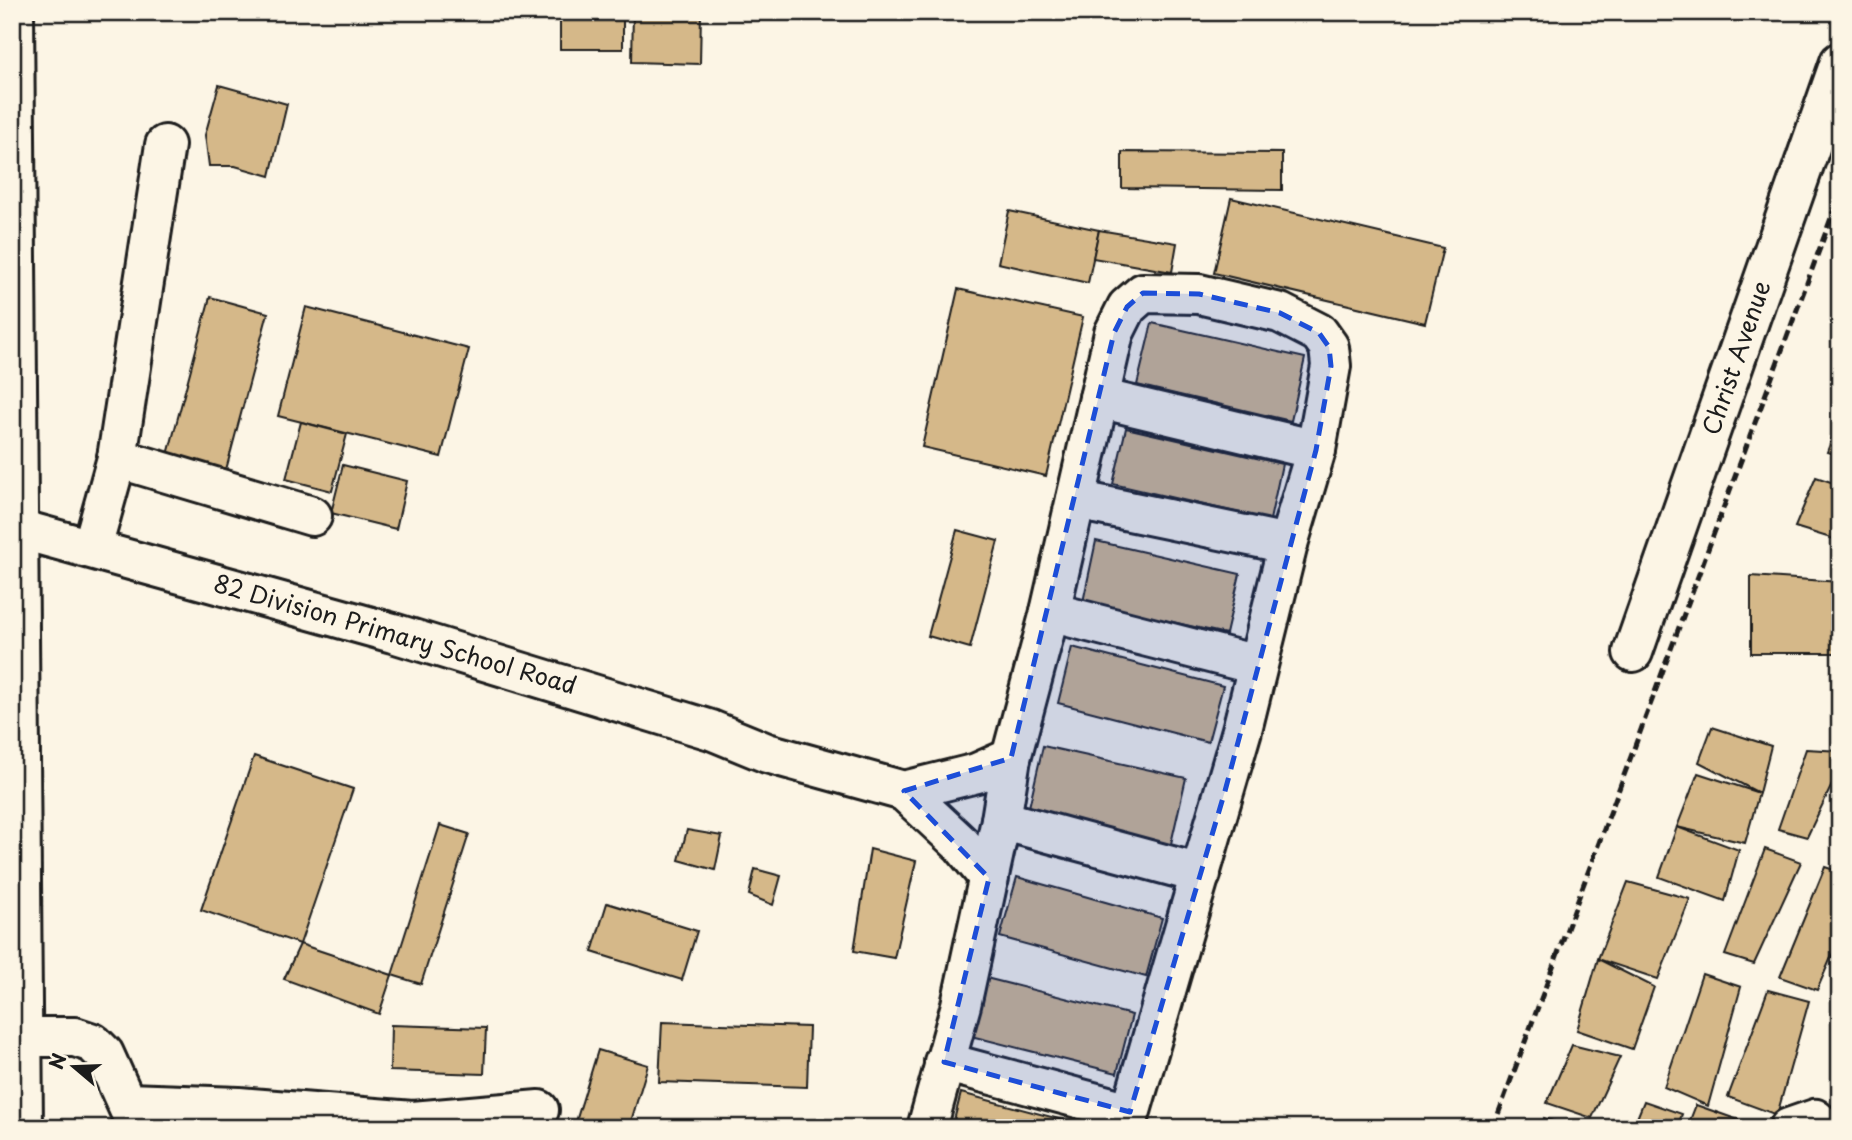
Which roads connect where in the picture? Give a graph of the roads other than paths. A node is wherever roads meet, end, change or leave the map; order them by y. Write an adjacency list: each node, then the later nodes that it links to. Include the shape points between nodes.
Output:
1 (14, 12): 9 (street)
2 (1840, 62): 13 (street, Christ Avenue)
3 (165, 145): 6 (street)
4 (1099, 398): 5 (street); 5 (street, via 1114,333 1127,306 1143,293 1199,294 1280,313 1319,333 1329,347 1331,366); 7 (street)
5 (1316, 450): 10 (street)
6 (117, 458): 8 (street); 11 (street)
7 (1076, 500): 10 (street); 12 (street)
8 (312, 516)
9 (19, 529): 11 (street, 82 Division Primary School Road); 20 (street)
10 (1288, 544): 14 (street)
11 (92, 548): 16 (street, 82 Division Primary School Road, via 406,637 711,730 767,753)
12 (1050, 612): 14 (street); 15 (street)
13 (1633, 652)
14 (1256, 665): 18 (street)
15 (1011, 758): 16 (street, via 977,773); 17 (street)
16 (904, 791): 19 (street, via 962,845)
17 (1001, 820): 18 (street); 19 (street)
18 (1201, 874): 25 (street)
19 (989, 878): 21 (street)
20 (19, 1021): 22 (street); 24 (street, via 93,1042 104,1054)
21 (944, 1062): 25 (street); 26 (street)
22 (19, 1110)
23 (538, 1110): 24 (street, via 413,1121 239,1107)
24 (133, 1115)
25 (1128, 1120)
26 (927, 1128)
27 (1789, 1128): 28 (street, via 1815,1119)
28 (1826, 1128)

